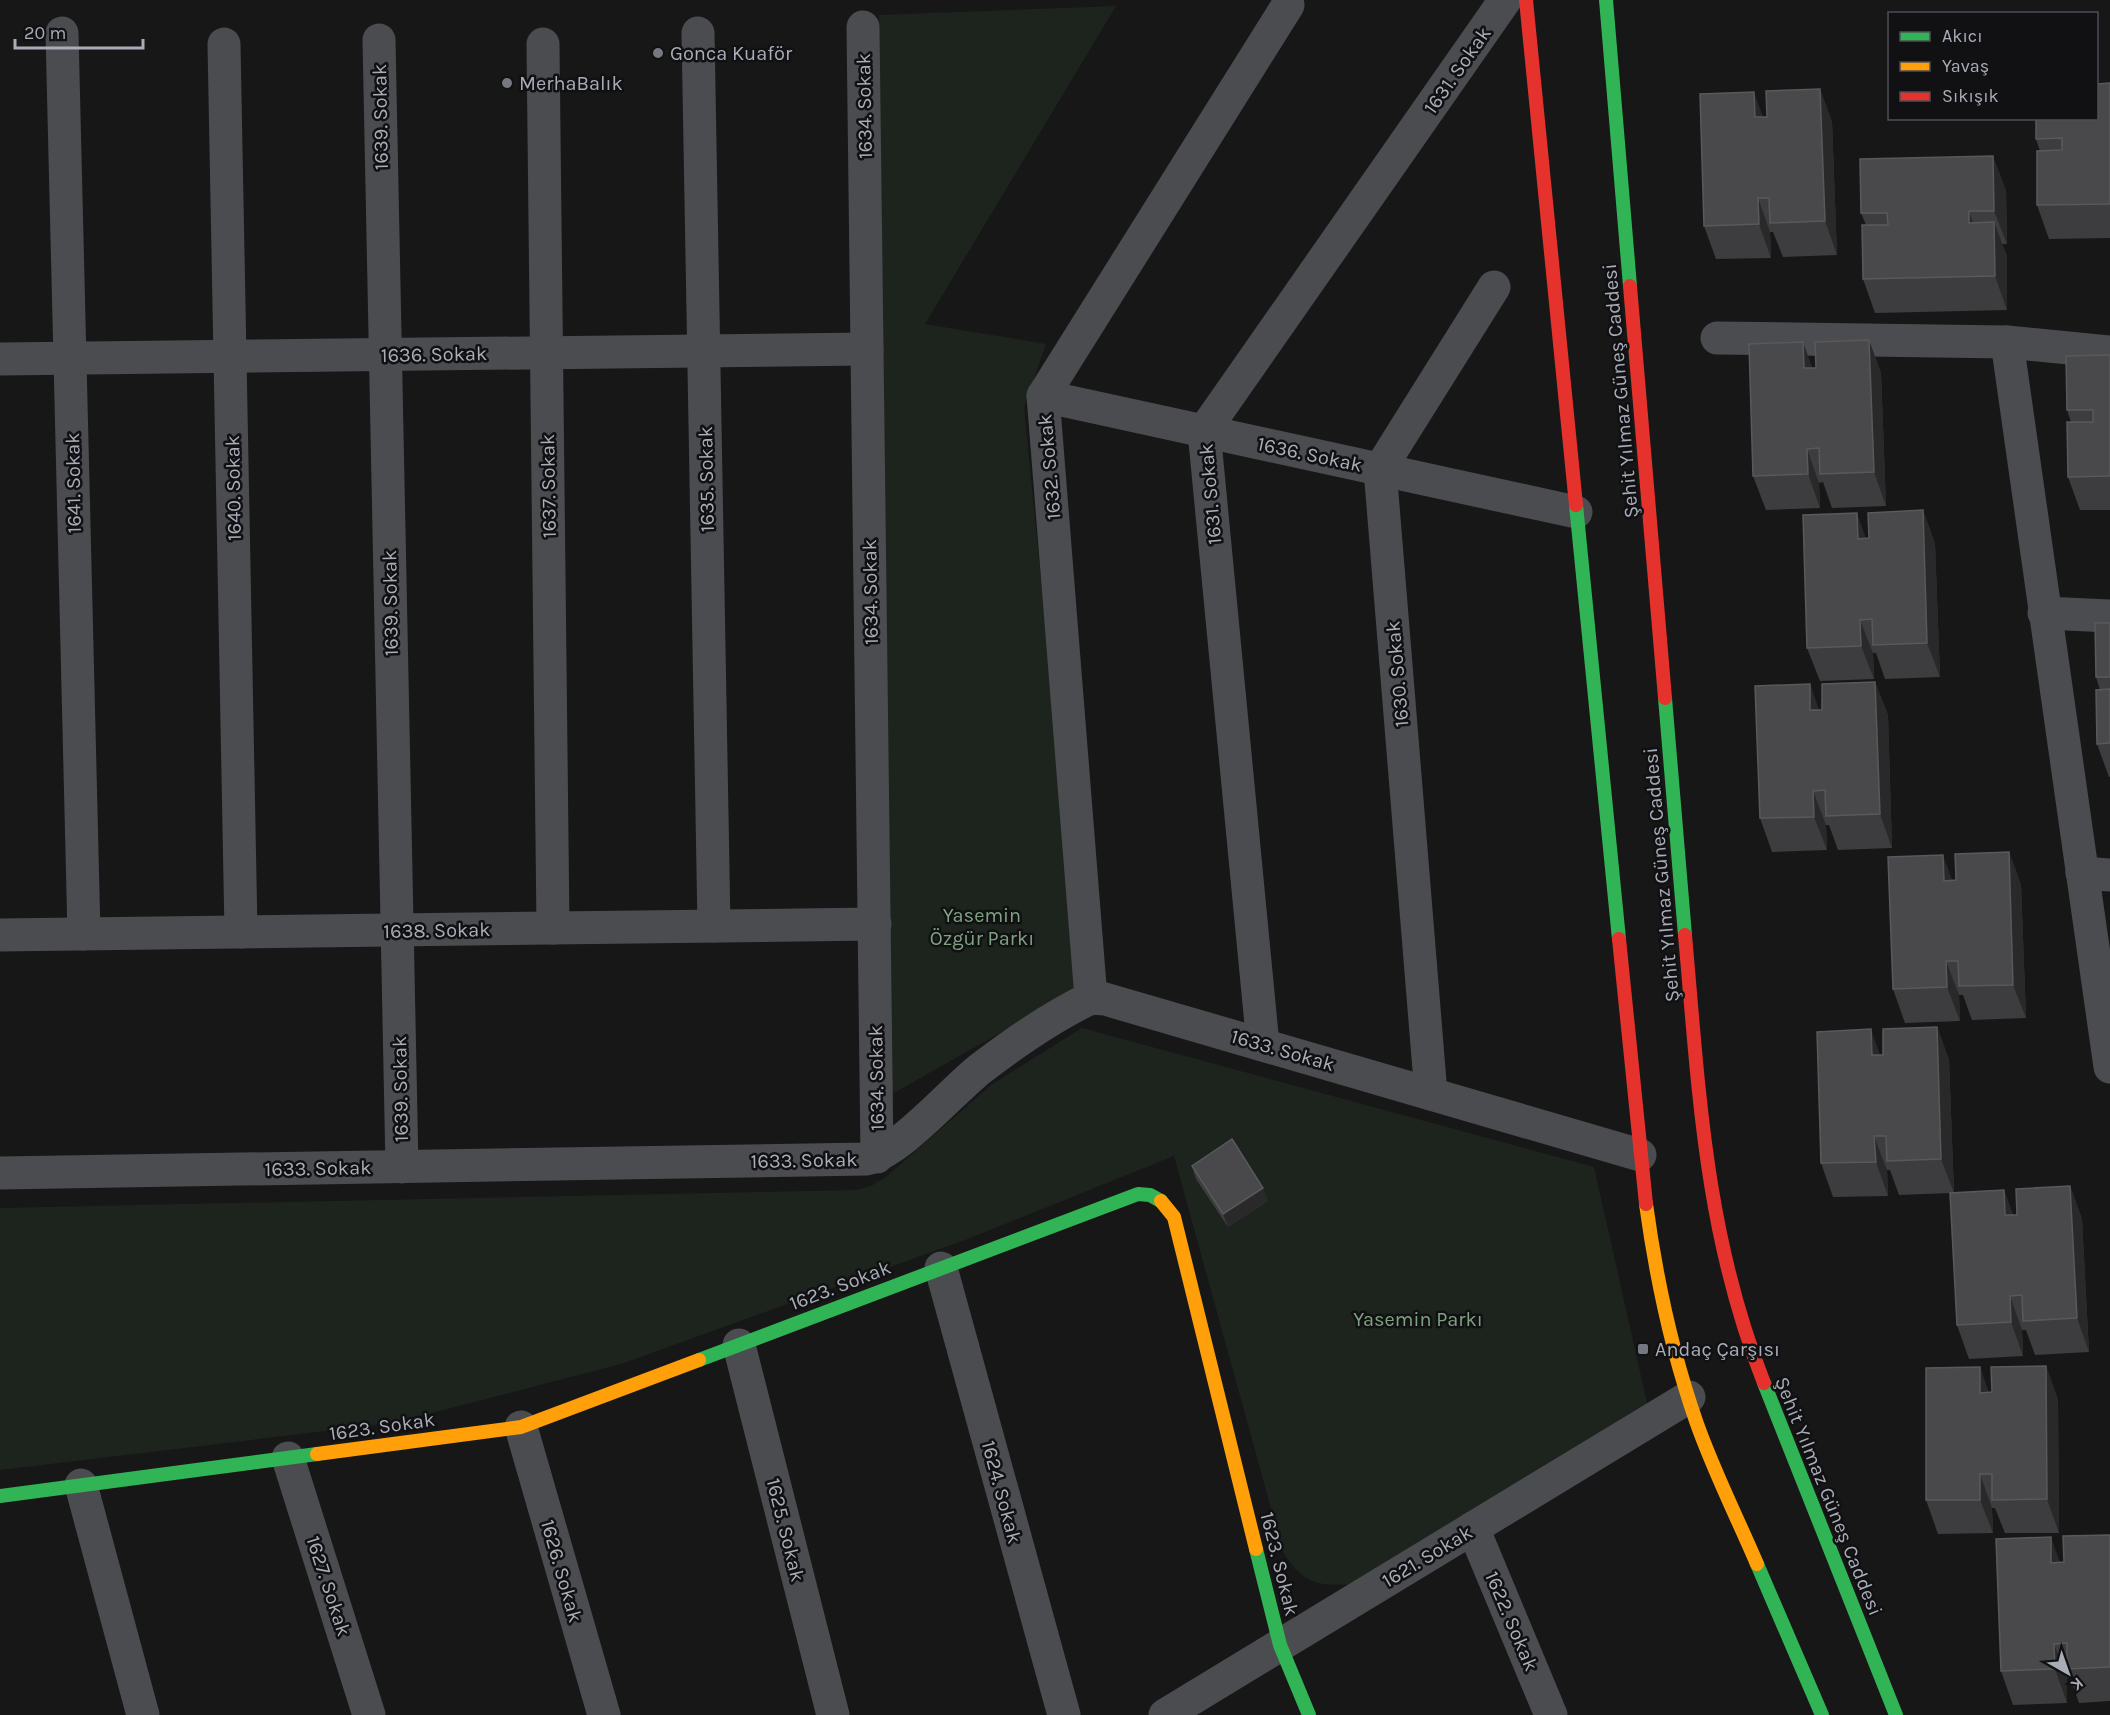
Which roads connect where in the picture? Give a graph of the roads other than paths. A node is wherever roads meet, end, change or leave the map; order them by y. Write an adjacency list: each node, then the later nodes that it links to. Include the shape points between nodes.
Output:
1 (1505, 0): 23 (street, 1631. Sokak)
2 (1526, 0): 25 (main road)
3 (1606, 0): 62 (main road, Şehit Yılmaz Güneş Caddesi, via 1703,1145 1721,1248 1745,1335)
4 (1288, 5): 22 (street, 1632. Sokak)
5 (863, 27): 14 (street, 1634. Sokak)
6 (62, 33): 20 (street, 1641. Sokak)
7 (698, 33): 15 (street, 1635. Sokak)
8 (379, 40): 18 (street, 1639. Sokak)
9 (224, 44): 19 (street, 1640. Sokak)
10 (543, 44): 16 (street, 1637. Sokak)
11 (1494, 286): 24 (street)
12 (1717, 338): 13 (street)
13 (2007, 342): 17 (street); 26 (street)
14 (867, 349): 15 (street, 1636. Sokak); 29 (street, 1634. Sokak)
15 (704, 351): 16 (street, 1636. Sokak); 30 (street, 1635. Sokak)
16 (546, 352): 18 (street, 1636. Sokak); 31 (street, 1637. Sokak)
17 (2110, 352)
18 (385, 354): 19 (street, 1636. Sokak); 32 (street, 1639. Sokak)
19 (230, 356): 20 (street, 1636. Sokak); 33 (street, 1640. Sokak)
20 (70, 358): 21 (street, 1636. Sokak); 34 (street, 1641. Sokak)
21 (0, 359)
22 (1043, 396): 23 (street, 1636. Sokak); 36 (street, 1632. Sokak)
23 (1204, 431): 24 (street, 1636. Sokak); 37 (street, 1631. Sokak)
24 (1380, 469): 25 (street, 1636. Sokak); 39 (street, 1630. Sokak)
25 (1576, 512): 40 (main road)
26 (2044, 613): 27 (street); 28 (street)
27 (2110, 616)
28 (2096, 874): 38 (street)
29 (875, 924): 30 (street, 1638. Sokak); 41 (street, 1634. Sokak)
30 (714, 926): 31 (street, 1638. Sokak)
31 (554, 928): 32 (street, 1638. Sokak)
32 (397, 930): 33 (street, 1638. Sokak); 42 (street, 1639. Sokak)
33 (241, 932): 34 (street, 1638. Sokak)
34 (84, 934): 35 (street, 1638. Sokak)
35 (0, 935)
36 (1091, 998): 37 (street, 1633. Sokak); 41 (street, 1633. Sokak, via 979,1070)
37 (1263, 1045): 39 (street, 1633. Sokak)
38 (2110, 1067)
39 (1431, 1094): 40 (street, 1633. Sokak)
40 (1640, 1155): 46 (main road, via 1653,1255)
41 (877, 1157): 42 (street, 1633. Sokak)
42 (402, 1167): 43 (street, 1633. Sokak)
43 (0, 1173)
44 (941, 1268): 45 (main road, 1623. Sokak); 52 (main road, 1623. Sokak, via 1138,1194 1161,1199 1174,1217); 57 (street, 1624. Sokak)
45 (739, 1345): 47 (main road, 1623. Sokak); 56 (street, 1625. Sokak)
46 (1689, 1397): 51 (street, 1621. Sokak); 61 (main road)
47 (521, 1427): 48 (main road, 1623. Sokak); 55 (street, 1626. Sokak)
48 (288, 1458): 49 (main road, 1623. Sokak); 54 (street, 1627. Sokak)
49 (81, 1485): 50 (main road, 1623. Sokak); 53 (street)
50 (0, 1496)
51 (1473, 1528): 52 (street, 1621. Sokak); 60 (street, 1622. Sokak)
52 (1280, 1645): 58 (street, 1621. Sokak); 59 (main road, 1623. Sokak)
53 (143, 1715)
54 (369, 1715)
55 (604, 1715)
56 (833, 1715)
57 (1064, 1715)
58 (1165, 1715)
59 (1309, 1715)
60 (1551, 1715)
61 (1822, 1715)
62 (1896, 1715)

